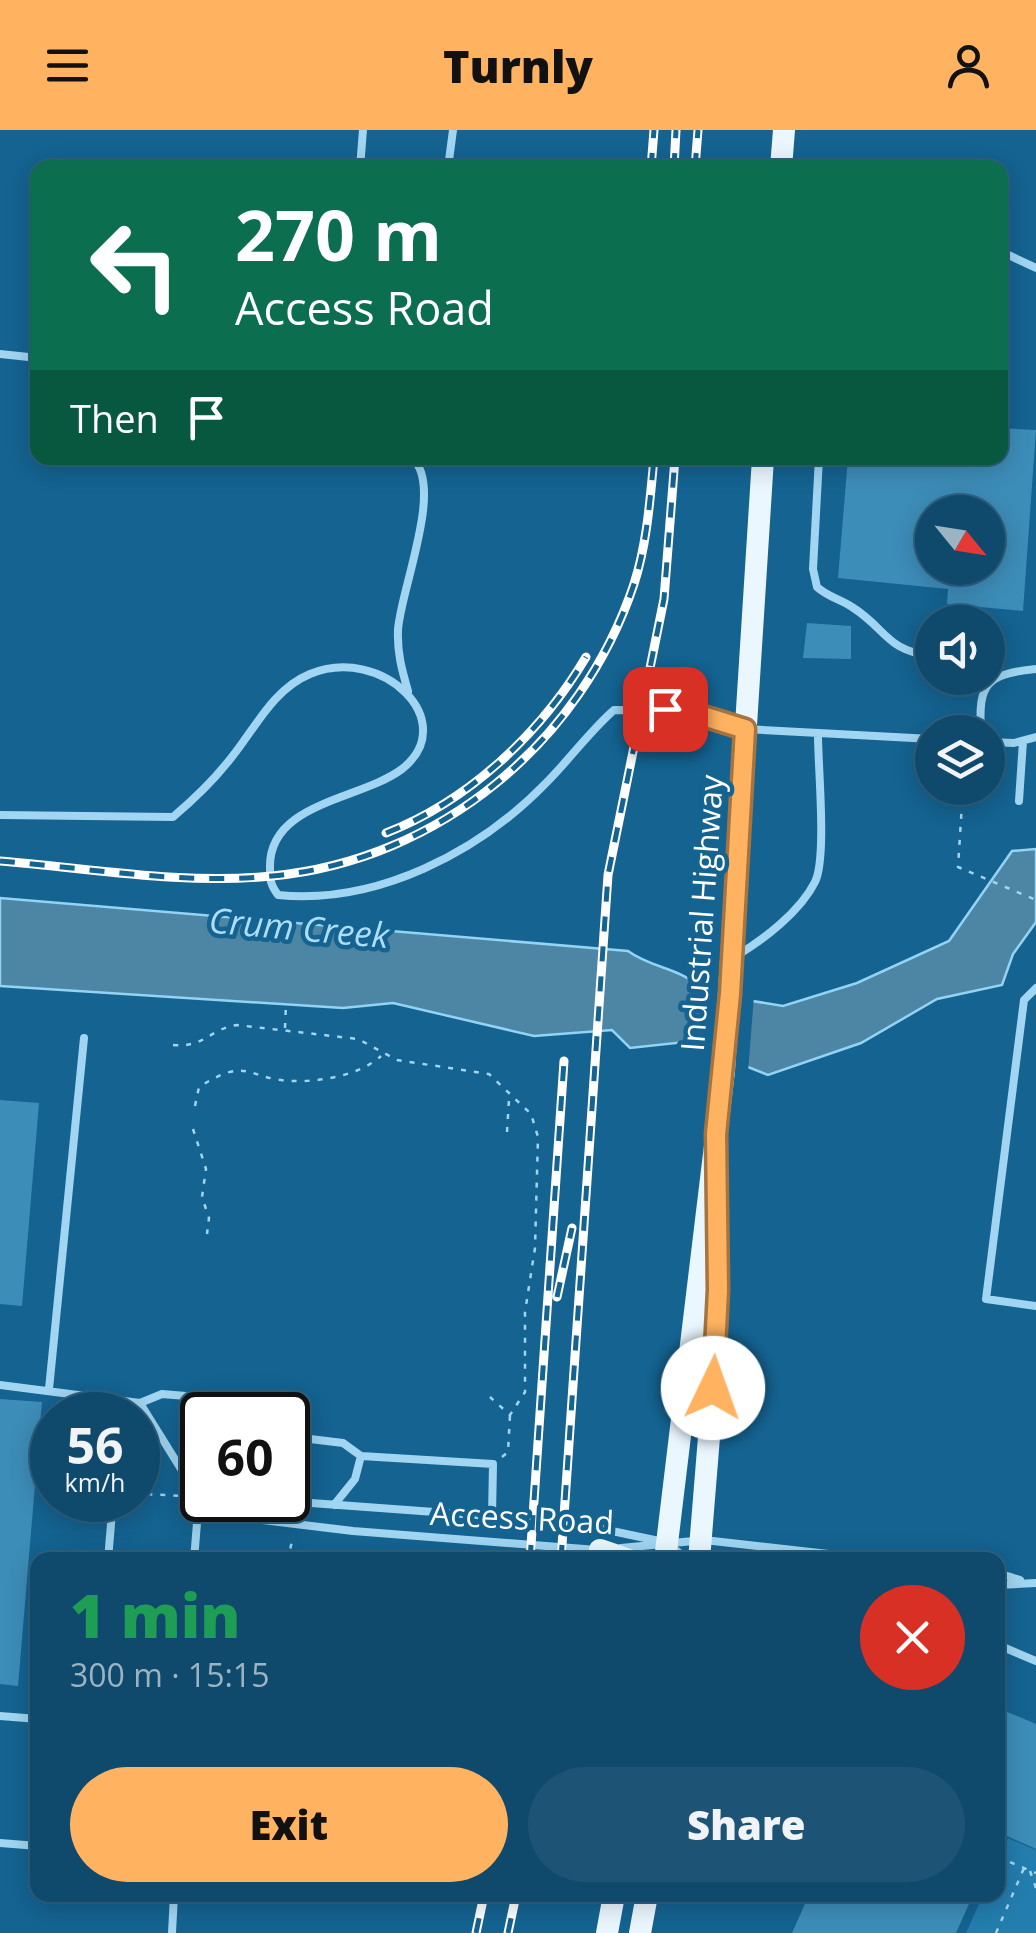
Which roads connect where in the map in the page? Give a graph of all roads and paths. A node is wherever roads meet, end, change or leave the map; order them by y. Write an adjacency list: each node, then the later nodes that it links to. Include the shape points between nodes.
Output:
1 (363, 130): 4 (lane)
2 (453, 130): 5 (lane)
3 (784, 130): 6 (main road)
4 (361, 160)
5 (449, 160)
6 (782, 160)
7 (1008, 255): 8 (lane)
8 (1036, 268)
9 (0, 354): 10 (lane)
10 (30, 357)
11 (420, 465): 17 (lane, via 424,487 414,560 398,625 398,659)
12 (763, 465): 18 (main road, Industrial Highway)
13 (819, 465): 14 (lane, via 817,586 863,616 889,643)
14 (915, 654)
15 (1036, 669): 16 (lane)
16 (1005, 674)
17 (408, 691): 18 (lane, via 418,712 418,746 404,767 310,810 276,835 269,882 278,895 372,887 464,850 546,784 614,710 687,711); 26 (lane, via 355,666 306,675 272,702 229,761 173,817)
18 (745, 729): 19 (lane); 28 (main road, Industrial Highway)
19 (818, 736): 21 (lane); 28 (lane, via 815,882 760,942)
20 (1036, 736): 22 (lane)
21 (915, 739)
22 (1023, 741): 23 (lane); 24 (lane)
23 (1005, 742)
24 (1019, 801)
25 (962, 805): 27 (path, via 958,867)
26 (0, 815)
27 (1036, 900)
28 (732, 959): 39 (main road, Industrial Highway)
29 (1036, 988): 41 (lane, via 1024,1000 986,1299)
30 (286, 1004): 31 (path)
31 (284, 1030): 33 (path, via 225,1026 195,1047); 34 (path, via 358,1040)
32 (84, 1038): 43 (lane)
33 (173, 1045)
34 (382, 1055): 35 (path, via 489,1074); 36 (path, via 360,1070 295,1081 255,1070 224,1073 199,1086)
35 (510, 1096): 38 (path); 46 (path, via 531,1114 538,1138 525,1392)
36 (195, 1106)
37 (193, 1128): 40 (path, via 206,1169)
38 (506, 1132)
39 (716, 1134): 62 (main road, Industrial Highway, via 718,1290); 67 (main road, Industrial Highway)
40 (207, 1234)
41 (1036, 1306)
42 (0, 1384): 43 (lane)
43 (49, 1389): 44 (lane)
44 (69, 1392)
45 (490, 1397): 46 (path)
46 (510, 1415): 50 (path, via 508,1452)
47 (160, 1433): 51 (lane)
48 (310, 1438): 49 (lane, via 343,1443)
49 (362, 1456): 50 (lane); 53 (lane, via 356,1480)
50 (492, 1464): 55 (lane)
51 (180, 1465)
52 (310, 1503): 53 (lane, Access Road)
53 (334, 1505): 54 (lane, Access Road)
54 (353, 1506): 55 (lane, Access Road); 59 (lane)
55 (492, 1516): 67 (lane, Access Road, via 570,1522)
56 (111, 1522): 63 (lane)
57 (198, 1522): 64 (lane)
58 (281, 1522): 59 (lane, Access Road)
59 (350, 1530): 61 (lane, Access Road)
60 (293, 1534): 65 (path)
61 (600, 1550): 66 (main road); 67 (lane, Access Road)
62 (701, 1550): 67 (lane); 68 (lane)
63 (109, 1552)
64 (195, 1552)
65 (290, 1552)
66 (606, 1552)
67 (666, 1552)
68 (737, 1552)
69 (1005, 1575): 70 (lane)
70 (1024, 1582): 71 (lane); 72 (lane)
71 (1036, 1583)
72 (1005, 1585)
73 (1005, 1648): 74 (lane)
74 (1036, 1661)
75 (0, 1716): 76 (lane)
76 (30, 1719)
77 (0, 1843): 78 (lane)
78 (30, 1845)
79 (1005, 1859): 80 (path)
80 (1027, 1869): 81 (path); 82 (path); 89 (path)
81 (1036, 1873)
82 (1036, 1888)
83 (174, 1902): 86 (lane)
84 (613, 1902): 87 (main road)
85 (647, 1902): 88 (main road)
86 (172, 1933)
87 (608, 1933)
88 (640, 1933)
89 (996, 1933)

